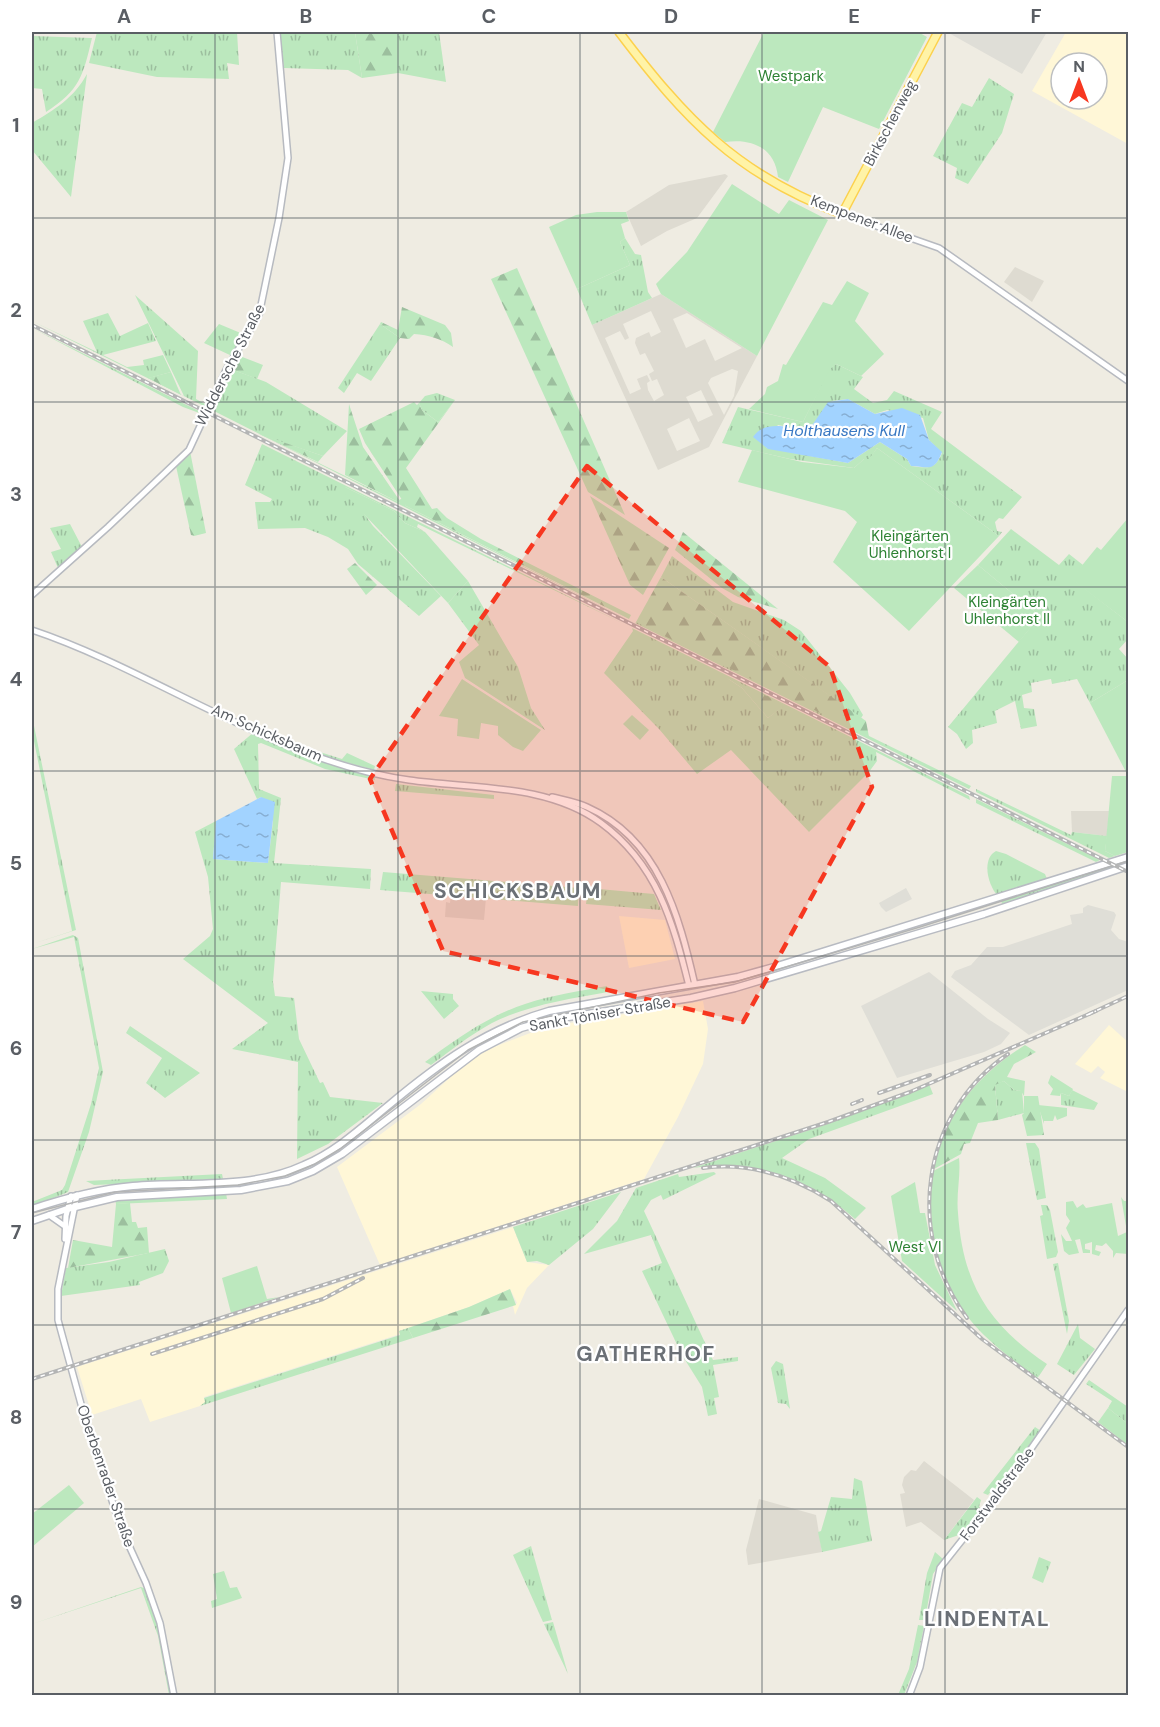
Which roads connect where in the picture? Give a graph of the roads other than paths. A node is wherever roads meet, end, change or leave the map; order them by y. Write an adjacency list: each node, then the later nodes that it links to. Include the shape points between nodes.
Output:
1 (277, 32): 6 (street, Widdersche Straße, via 288,158 259,315 227,368 189,450)
2 (619, 32): 4 (main road, Kempener Allee, via 663,90 720,147 770,181)
3 (938, 32): 4 (main road, Birkschenweg)
4 (842, 214): 5 (street, Kempener Allee, via 939,248)
5 (1128, 381)
6 (32, 595)
7 (32, 630): 8 (street, Am Schicksbaum, via 89,650 316,756 393,777)
8 (516, 792): 11 (street, Am Schicksbaum, via 577,810 620,838 655,880); 11 (street, Am Schicksbaum, via 535,793 590,808 617,825 644,851 675,905)
9 (1128, 857): 11 (main road, Sankt Töniser Straße, via 774,967)
10 (1128, 866): 13 (main road, Sankt Töniser Straße, via 984,914 735,988 521,1028 479,1050 342,1154 288,1181 241,1190 133,1195)
11 (692, 985): 12 (main road, Sankt Töniser Straße, via 549,1011 501,1027 431,1071 338,1146 291,1170 242,1181 135,1186)
12 (74, 1195): 13 (street, Oberbenrader Straße); 14 (main road, Sankt Töniser Straße)
13 (71, 1208): 15 (main road, Sankt Töniser Straße); 17 (street, Oberbenrader Straße); 18 (street, Oberbenrader Straße)
14 (32, 1209)
15 (49, 1215): 16 (main road, Sankt Töniser Straße); 17 (street)
16 (32, 1221)
17 (66, 1227): 18 (street, Oberbenrader Straße)
18 (65, 1253): 20 (street, Oberbenrader Straße, via 58,1320 121,1528 160,1623)
19 (1128, 1310): 21 (street, Forstwaldstraße, via 1056,1417 940,1568 920,1667)
20 (174, 1695)
21 (909, 1695)

